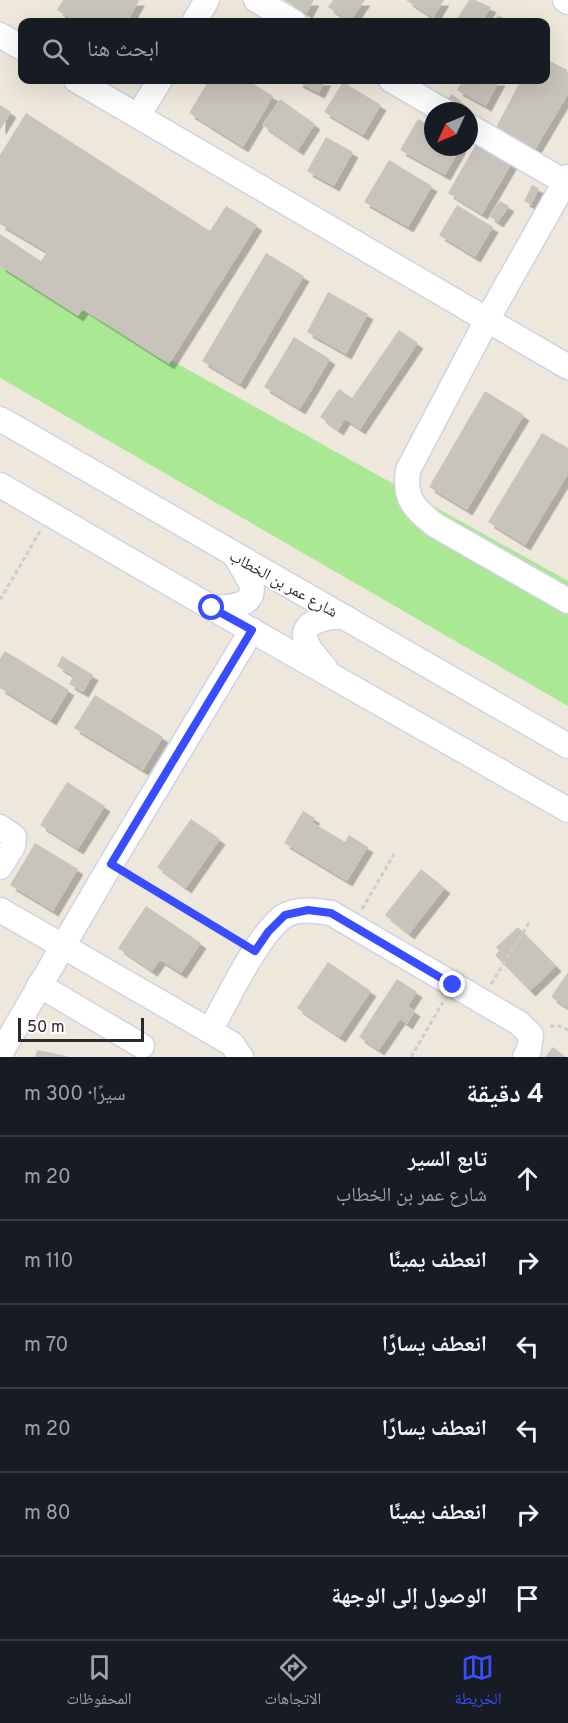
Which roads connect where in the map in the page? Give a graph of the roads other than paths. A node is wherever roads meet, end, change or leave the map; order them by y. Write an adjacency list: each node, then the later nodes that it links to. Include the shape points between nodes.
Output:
1 (207, 0): 3 (street)
2 (256, 0): 4 (street)
3 (196, 18)
4 (287, 18)
5 (0, 34): 6 (street)
6 (18, 45)
7 (83, 84): 11 (street)
8 (158, 84): 11 (street)
9 (398, 84): 10 (street)
10 (429, 102)
11 (138, 116): 14 (street)
12 (478, 131): 13 (street)
13 (567, 181): 14 (street)
14 (487, 320): 15 (street); 19 (street, via 408,470 405,487 416,508 435,525)
15 (568, 367)
16 (0, 418): 18 (street, شارع عمر بن الخطاب)
17 (0, 485): 20 (street)
18 (235, 555): 20 (street, via 251,583 250,596 239,606); 21 (street, شارع عمر بن الخطاب)
19 (568, 600)
20 (212, 608): 22 (street)
21 (344, 617): 23 (street, via 323,618 309,626 305,635 315,657); 24 (street, شارع عمر بن الخطاب)
22 (252, 630): 23 (street); 29 (street)
23 (331, 675): 25 (street)
24 (568, 746)
25 (568, 810)
26 (0, 827): 27 (street, via 14,837)
27 (0, 867)
28 (0, 910): 29 (street)
29 (62, 945): 30 (street); 31 (street)
30 (39, 985): 32 (street); 33 (street)
31 (210, 1031): 34 (street, via 232,1044); 35 (street, via 268,932 285,915 308,910 331,913 519,1023 531,1035)
32 (142, 1046)
33 (0, 1054)
34 (241, 1057)
35 (525, 1057)

